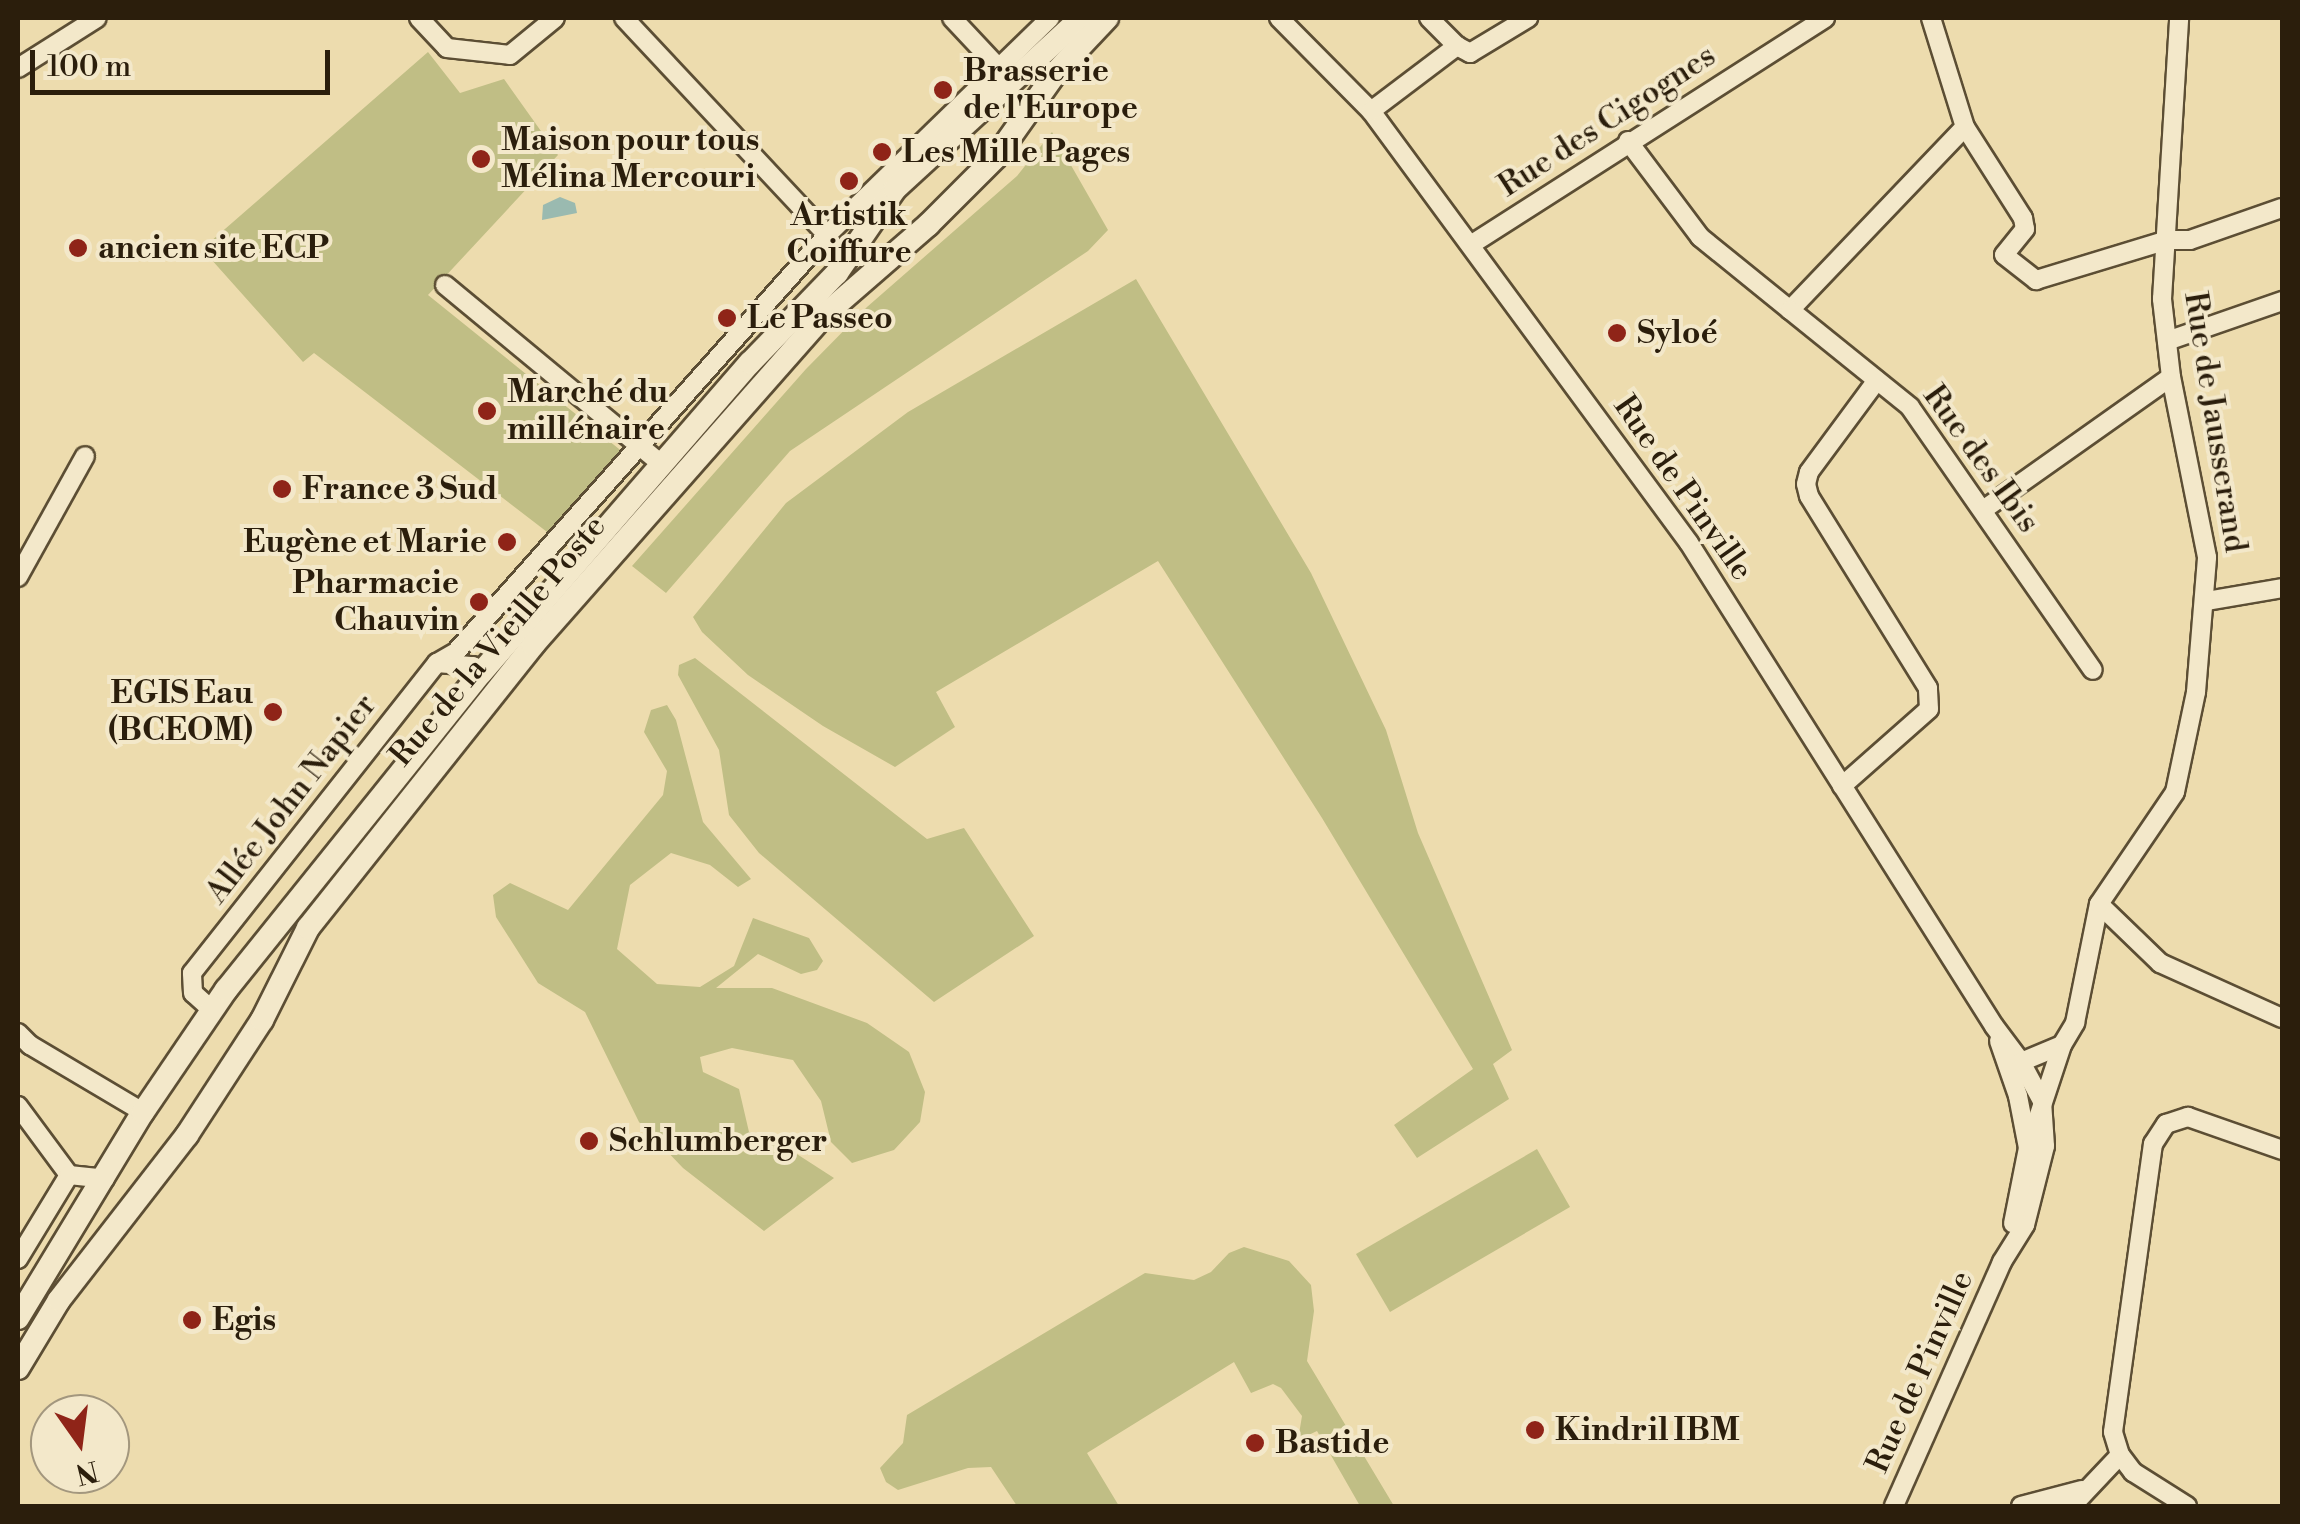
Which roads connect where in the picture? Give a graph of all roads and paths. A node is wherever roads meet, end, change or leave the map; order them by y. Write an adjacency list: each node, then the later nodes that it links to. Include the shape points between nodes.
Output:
1 (97, 18): 17 (street)
2 (418, 18): 3 (street, via 452,50 510,55)
3 (555, 18)
4 (624, 18): 22 (street)
5 (952, 18): 16 (street)
6 (1050, 18): 16 (street, Rue de la Vieille Poste)
7 (1082, 18): 16 (main road, Rue de la Vieille Poste)
8 (1107, 18): 63 (main road, Rue de la Vieille Poste, via 1057,71 996,157 821,318 473,718 298,942 262,1020 187,1135 70,1286)
9 (1278, 18): 18 (street, Rue de Pinville)
10 (1430, 18): 15 (street)
11 (1528, 18): 15 (street, via 1475,52)
12 (1826, 18): 20 (street, Rue des Cigognes)
13 (1931, 18): 19 (street)
14 (2179, 18): 24 (street, Rue de Jausserand)
15 (1458, 46): 18 (street)
16 (1010, 66): 22 (street, Rue de la Vieille Poste); 23 (main road, Rue de la Vieille Poste, via 895,189)
17 (18, 68)
18 (1371, 110): 25 (street, Rue de Pinville)
19 (1964, 127): 24 (street, via 2023,218 2024,229 2004,256 2036,280); 29 (street)
20 (1628, 141): 25 (street, Rue des Cigognes); 29 (street, Rue des Ibis, via 1700,237)
21 (2282, 208): 24 (street, via 2190,240)
22 (828, 235): 23 (street); 26 (street); 33 (street, Rue de la Vieille Poste)
23 (859, 240): 26 (main road, Rue de la Vieille Poste)
24 (2168, 240): 30 (street, Rue de Jausserand, via 2162,299)
25 (1472, 244): 45 (street, Rue de Pinville, via 1689,543)
26 (837, 273): 35 (main road, Rue de la Vieille Poste)
27 (444, 285): 33 (street)
28 (2282, 300): 30 (street)
29 (1790, 310): 32 (street, Rue des Ibis)
30 (2167, 341): 31 (street, Rue de Jausserand)
31 (2171, 377): 36 (street); 41 (street, Rue de Jausserand, via 2206,557)
32 (1877, 380): 36 (street, Rue des Ibis, via 1910,407); 45 (street, via 1806,484 1928,688 1930,708)
33 (638, 444): 35 (street); 37 (street, Rue de la Vieille Poste)
34 (85, 456): 39 (street)
35 (661, 464): 38 (main road, Rue de la Vieille Poste)
36 (1983, 510): 43 (street, Rue des Ibis)
37 (547, 546): 38 (street, Rue de la Vieille Poste); 42 (street, Rue de la Vieille Poste, via 456,652)
38 (574, 568): 44 (main road, Rue de la Vieille Poste)
39 (18, 577)
40 (2282, 588): 41 (street)
41 (2206, 601): 46 (street, Rue de Jausserand, via 2196,692 2174,792)
42 (437, 663): 44 (street); 47 (street, Allée John Napier, via 192,973 194,993)
43 (2094, 670)
44 (482, 672): 47 (main road, Rue de la Vieille Poste)
45 (1842, 786): 49 (street, Rue de Pinville)
46 (2099, 904): 48 (street, via 2160,963); 51 (street, Rue de Jausserand, via 2075,1023)
47 (212, 1010): 55 (main road, Rue de la Vieille Poste)
48 (2282, 1018)
49 (1994, 1026): 52 (street, Rue de Pinville); 56 (street, Rue de Pinville)
50 (18, 1033): 55 (street)
51 (2062, 1045): 52 (street); 53 (street, Rue de Jausserand)
52 (2021, 1062): 53 (street, Rue de Pinville)
53 (2042, 1101): 56 (street, Rue de Jausserand); 61 (street, Rue de Pinville, via 2045,1146 2036,1189)
54 (18, 1106): 58 (street)
55 (143, 1112): 59 (main road, Rue de la Vieille Poste)
56 (2028, 1148): 61 (street, Rue de Pinville)
57 (2282, 1150): 64 (street, via 2188,1117 2158,1133 2114,1405)
58 (68, 1174): 59 (street); 60 (street)
59 (105, 1179): 62 (main road, Rue de la Vieille Poste)
60 (18, 1259)
61 (2002, 1262): 66 (street, Rue de Pinville)
62 (18, 1318)
63 (18, 1368)
64 (2120, 1455): 65 (street); 69 (street, via 2134,1472)
65 (2082, 1490): 67 (street); 68 (street)
66 (1894, 1506)
67 (2021, 1506)
68 (2072, 1506)
69 (2187, 1506)

